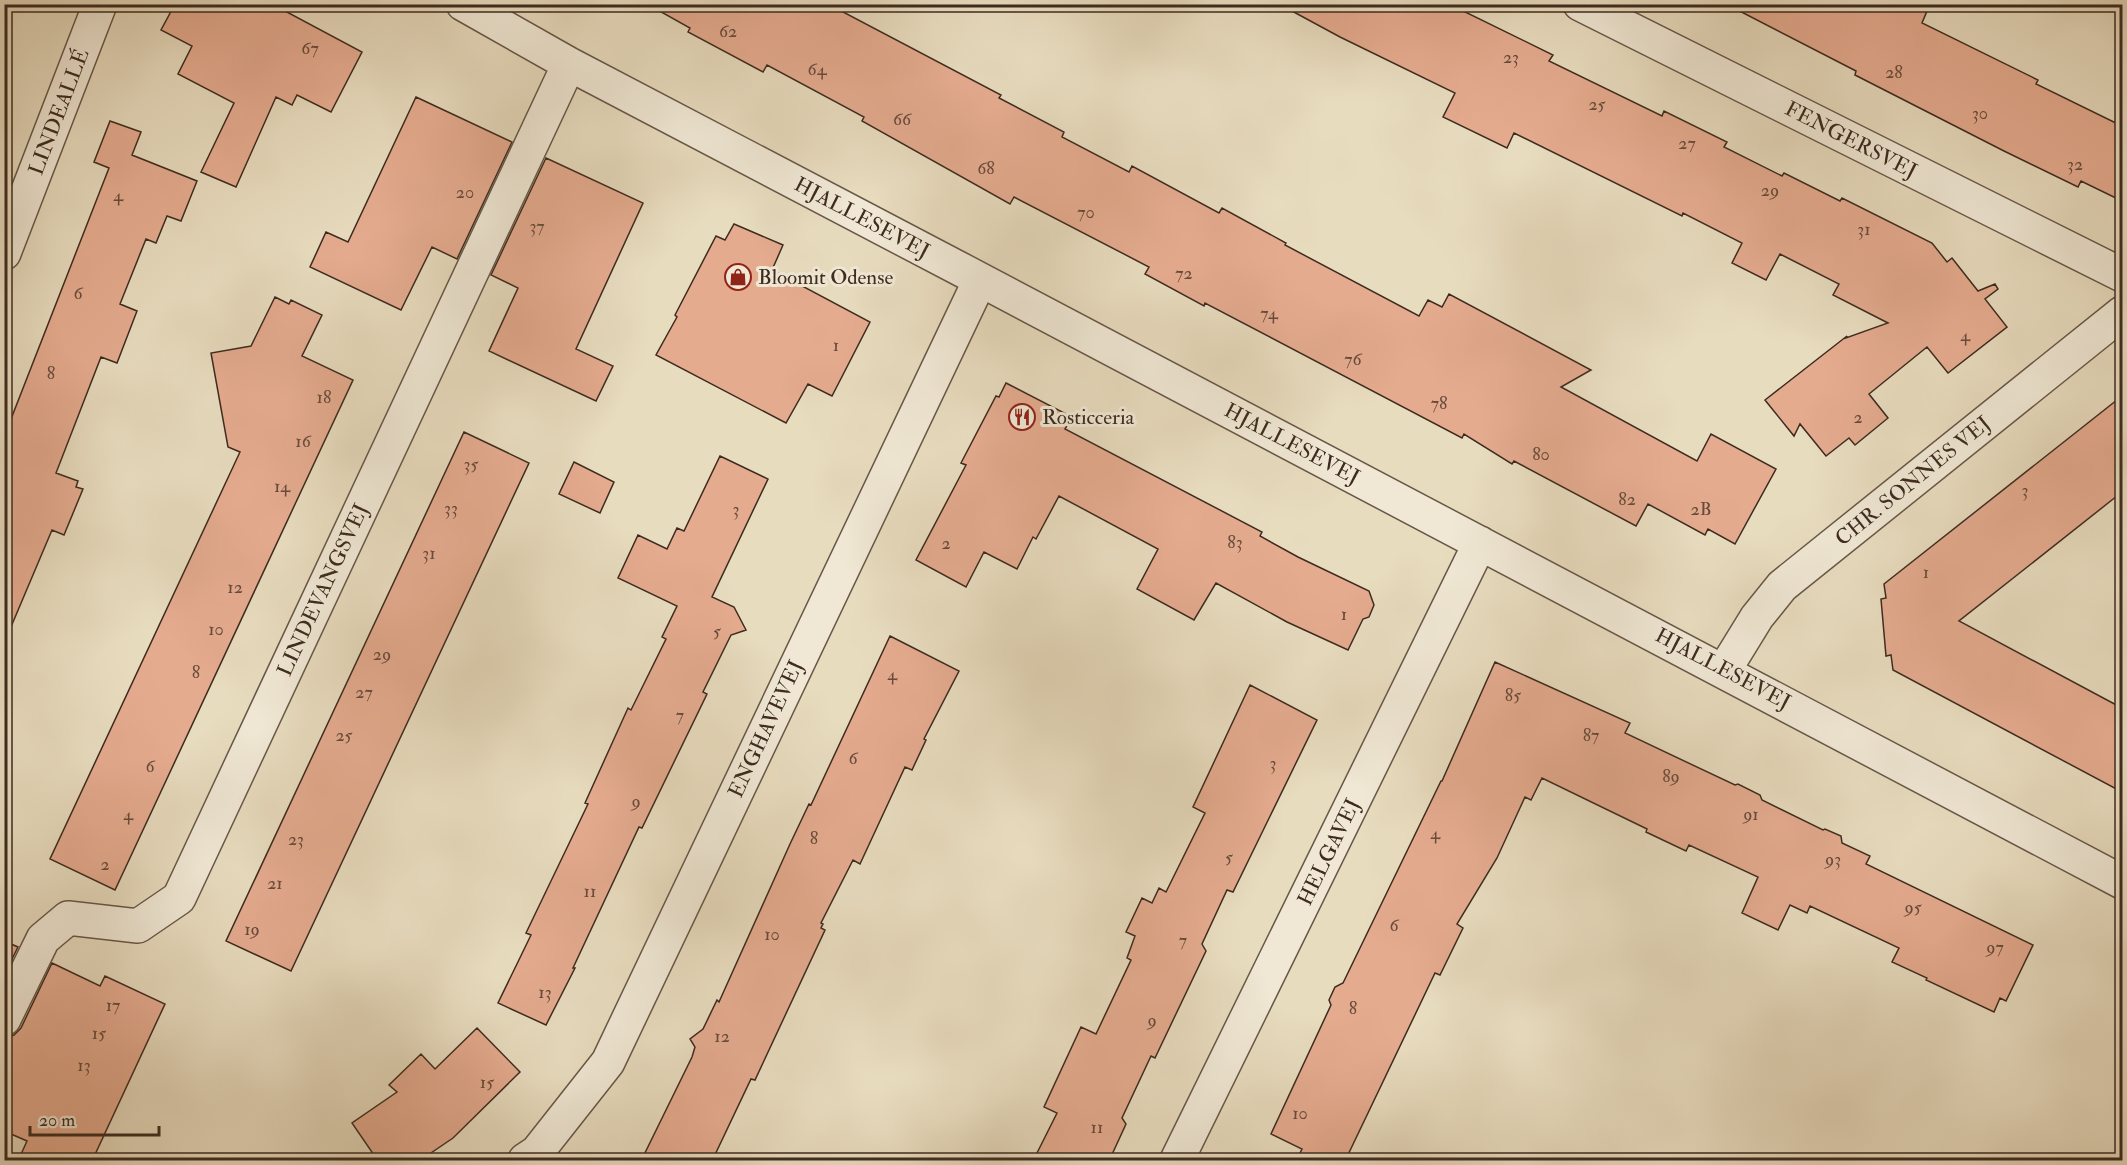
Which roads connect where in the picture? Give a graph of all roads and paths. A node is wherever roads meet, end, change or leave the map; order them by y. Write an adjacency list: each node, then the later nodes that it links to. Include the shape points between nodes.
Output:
1 (100, 4): 5 (street, LINDEALLÉ)
2 (463, 4): 4 (street, HJALLESEVEJ)
3 (1580, 4): 6 (street, FENGERSVEJ)
4 (569, 64): 7 (street, HJALLESEVEJ); 12 (street, LINDEVANGSVEJ, via 178,898 138,926 68,918 43,939)
5 (4, 253)
6 (2122, 275)
7 (980, 280): 9 (street, HJALLESEVEJ); 13 (street, ENGHAVEVEJ, via 608,1062 537,1152)
8 (2122, 313): 10 (street, CHR. SONNES VEJ, via 1782,586 1757,617)
9 (1479, 543): 10 (street, HJALLESEVEJ); 14 (street, HELGAVEJ)
10 (1725, 669): 11 (street, HJALLESEVEJ)
11 (2122, 882)
12 (4, 1019)
13 (525, 1161)
14 (1177, 1161)

